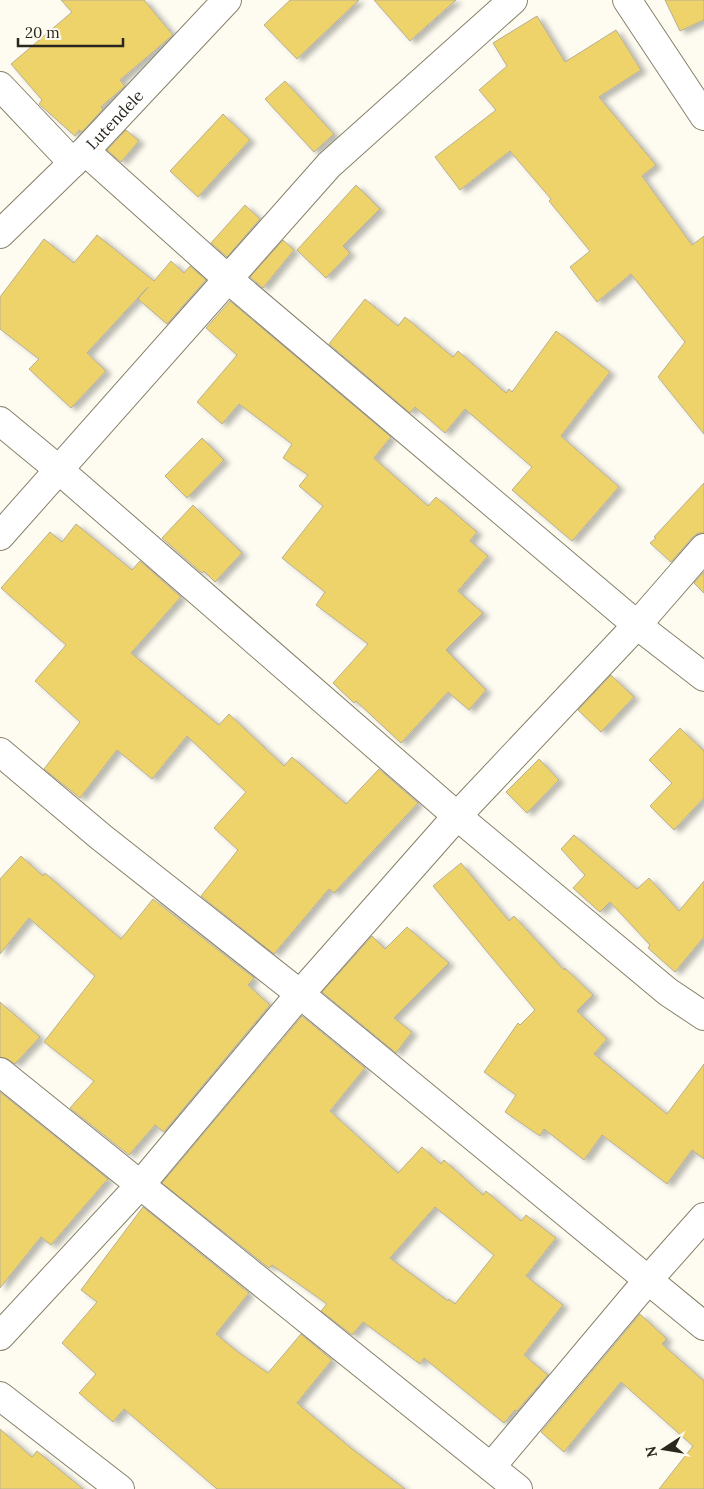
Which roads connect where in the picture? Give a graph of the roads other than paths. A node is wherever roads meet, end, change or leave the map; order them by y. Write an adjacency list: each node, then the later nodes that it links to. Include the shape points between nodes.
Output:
1 (228, 0): 6 (street, Lutendele)
2 (513, 0): 8 (street, via 329,165)
3 (627, 0): 5 (street)
4 (0, 86): 6 (street)
5 (704, 116)
6 (79, 157): 7 (street, Lutendele); 8 (street)
7 (0, 234)
8 (228, 279): 10 (street); 13 (street)
9 (0, 420): 10 (street)
10 (58, 469): 11 (street); 16 (street)
11 (0, 536)
12 (704, 548): 13 (street)
13 (637, 625): 14 (street); 16 (street)
14 (704, 677)
15 (0, 752): 17 (street, via 101,837)
16 (457, 816): 17 (street); 18 (street, via 668,992)
17 (300, 994): 20 (street); 22 (street)
18 (704, 1016)
19 (0, 1072): 20 (street)
20 (140, 1184): 24 (street); 26 (street)
21 (704, 1217): 22 (street)
22 (648, 1280): 23 (street); 26 (street)
23 (704, 1326)
24 (0, 1336)
25 (0, 1396): 27 (street)
26 (491, 1467): 28 (street)
27 (120, 1489)
28 (518, 1489)

